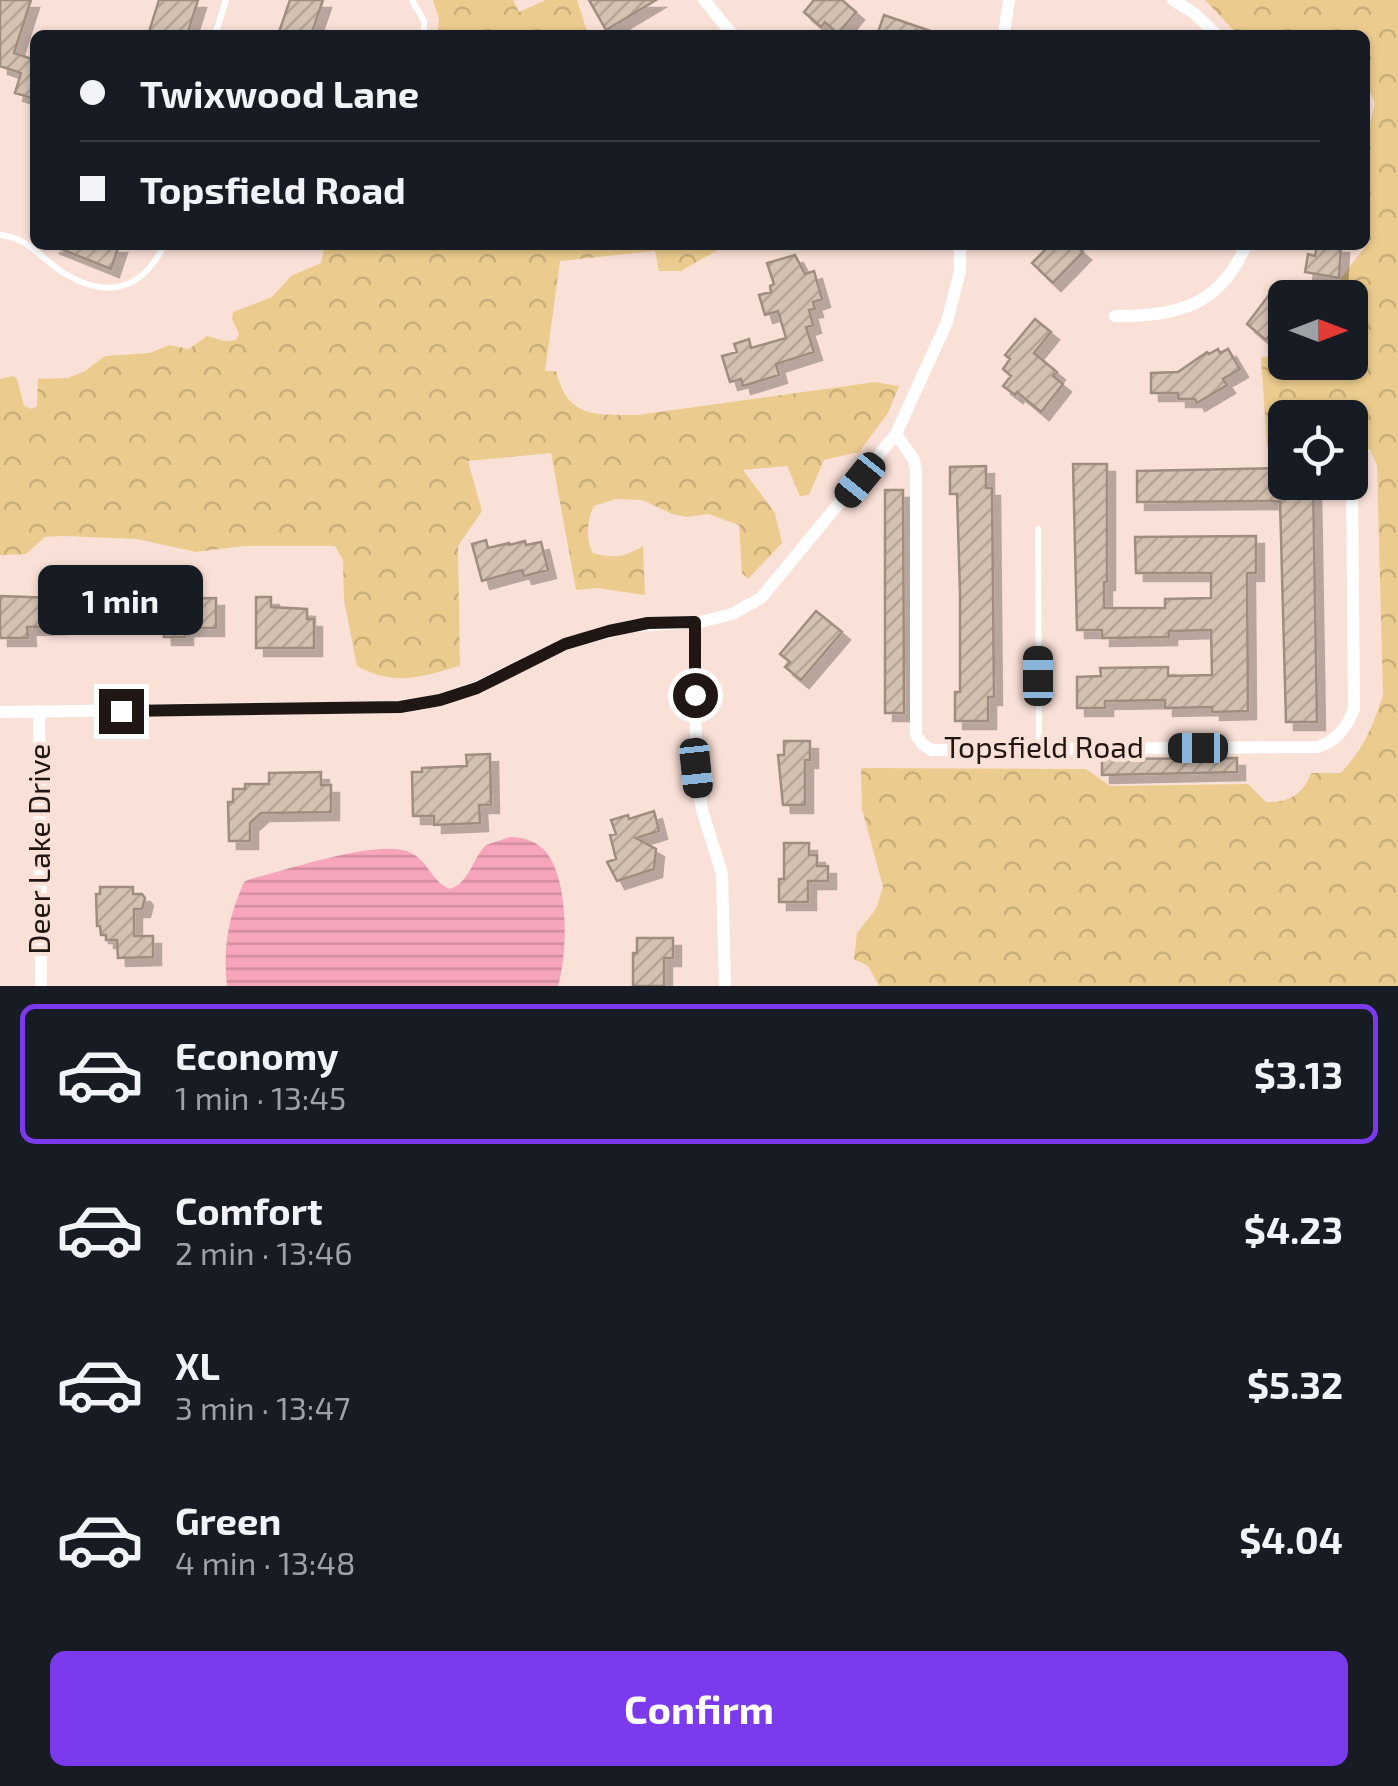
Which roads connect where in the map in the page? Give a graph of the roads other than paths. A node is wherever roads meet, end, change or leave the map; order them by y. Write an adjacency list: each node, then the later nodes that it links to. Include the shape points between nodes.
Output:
1 (226, 0): 6 (lane)
2 (412, 0): 7 (lane)
3 (704, 0): 8 (street)
4 (1009, 0): 9 (street)
5 (1173, 0): 10 (street)
6 (217, 30)
7 (424, 30)
8 (729, 30)
9 (1005, 30)
10 (1212, 30)
11 (0, 235): 12 (lane)
12 (30, 246)
13 (37, 250): 14 (lane, via 64,274 115,290 138,279)
14 (162, 250)
15 (960, 250): 18 (street, via 946,322)
16 (1243, 250): 17 (street, via 1206,298 1167,314)
17 (1115, 316)
18 (896, 434): 21 (street, via 761,598 732,614); 24 (street, Topsfield Road, via 916,473 916,734 932,750)
19 (1352, 500): 24 (street, Topsfield Road, via 1354,709 1330,743)
20 (1038, 529): 24 (lane)
21 (695, 622): 22 (street, via 648,623 594,635 477,688 400,707); 26 (street, via 696,768 722,874)
22 (39, 711): 23 (street); 25 (street, Deer Lake Drive)
23 (0, 712)
24 (1039, 749)
25 (41, 986)
26 (726, 986)

